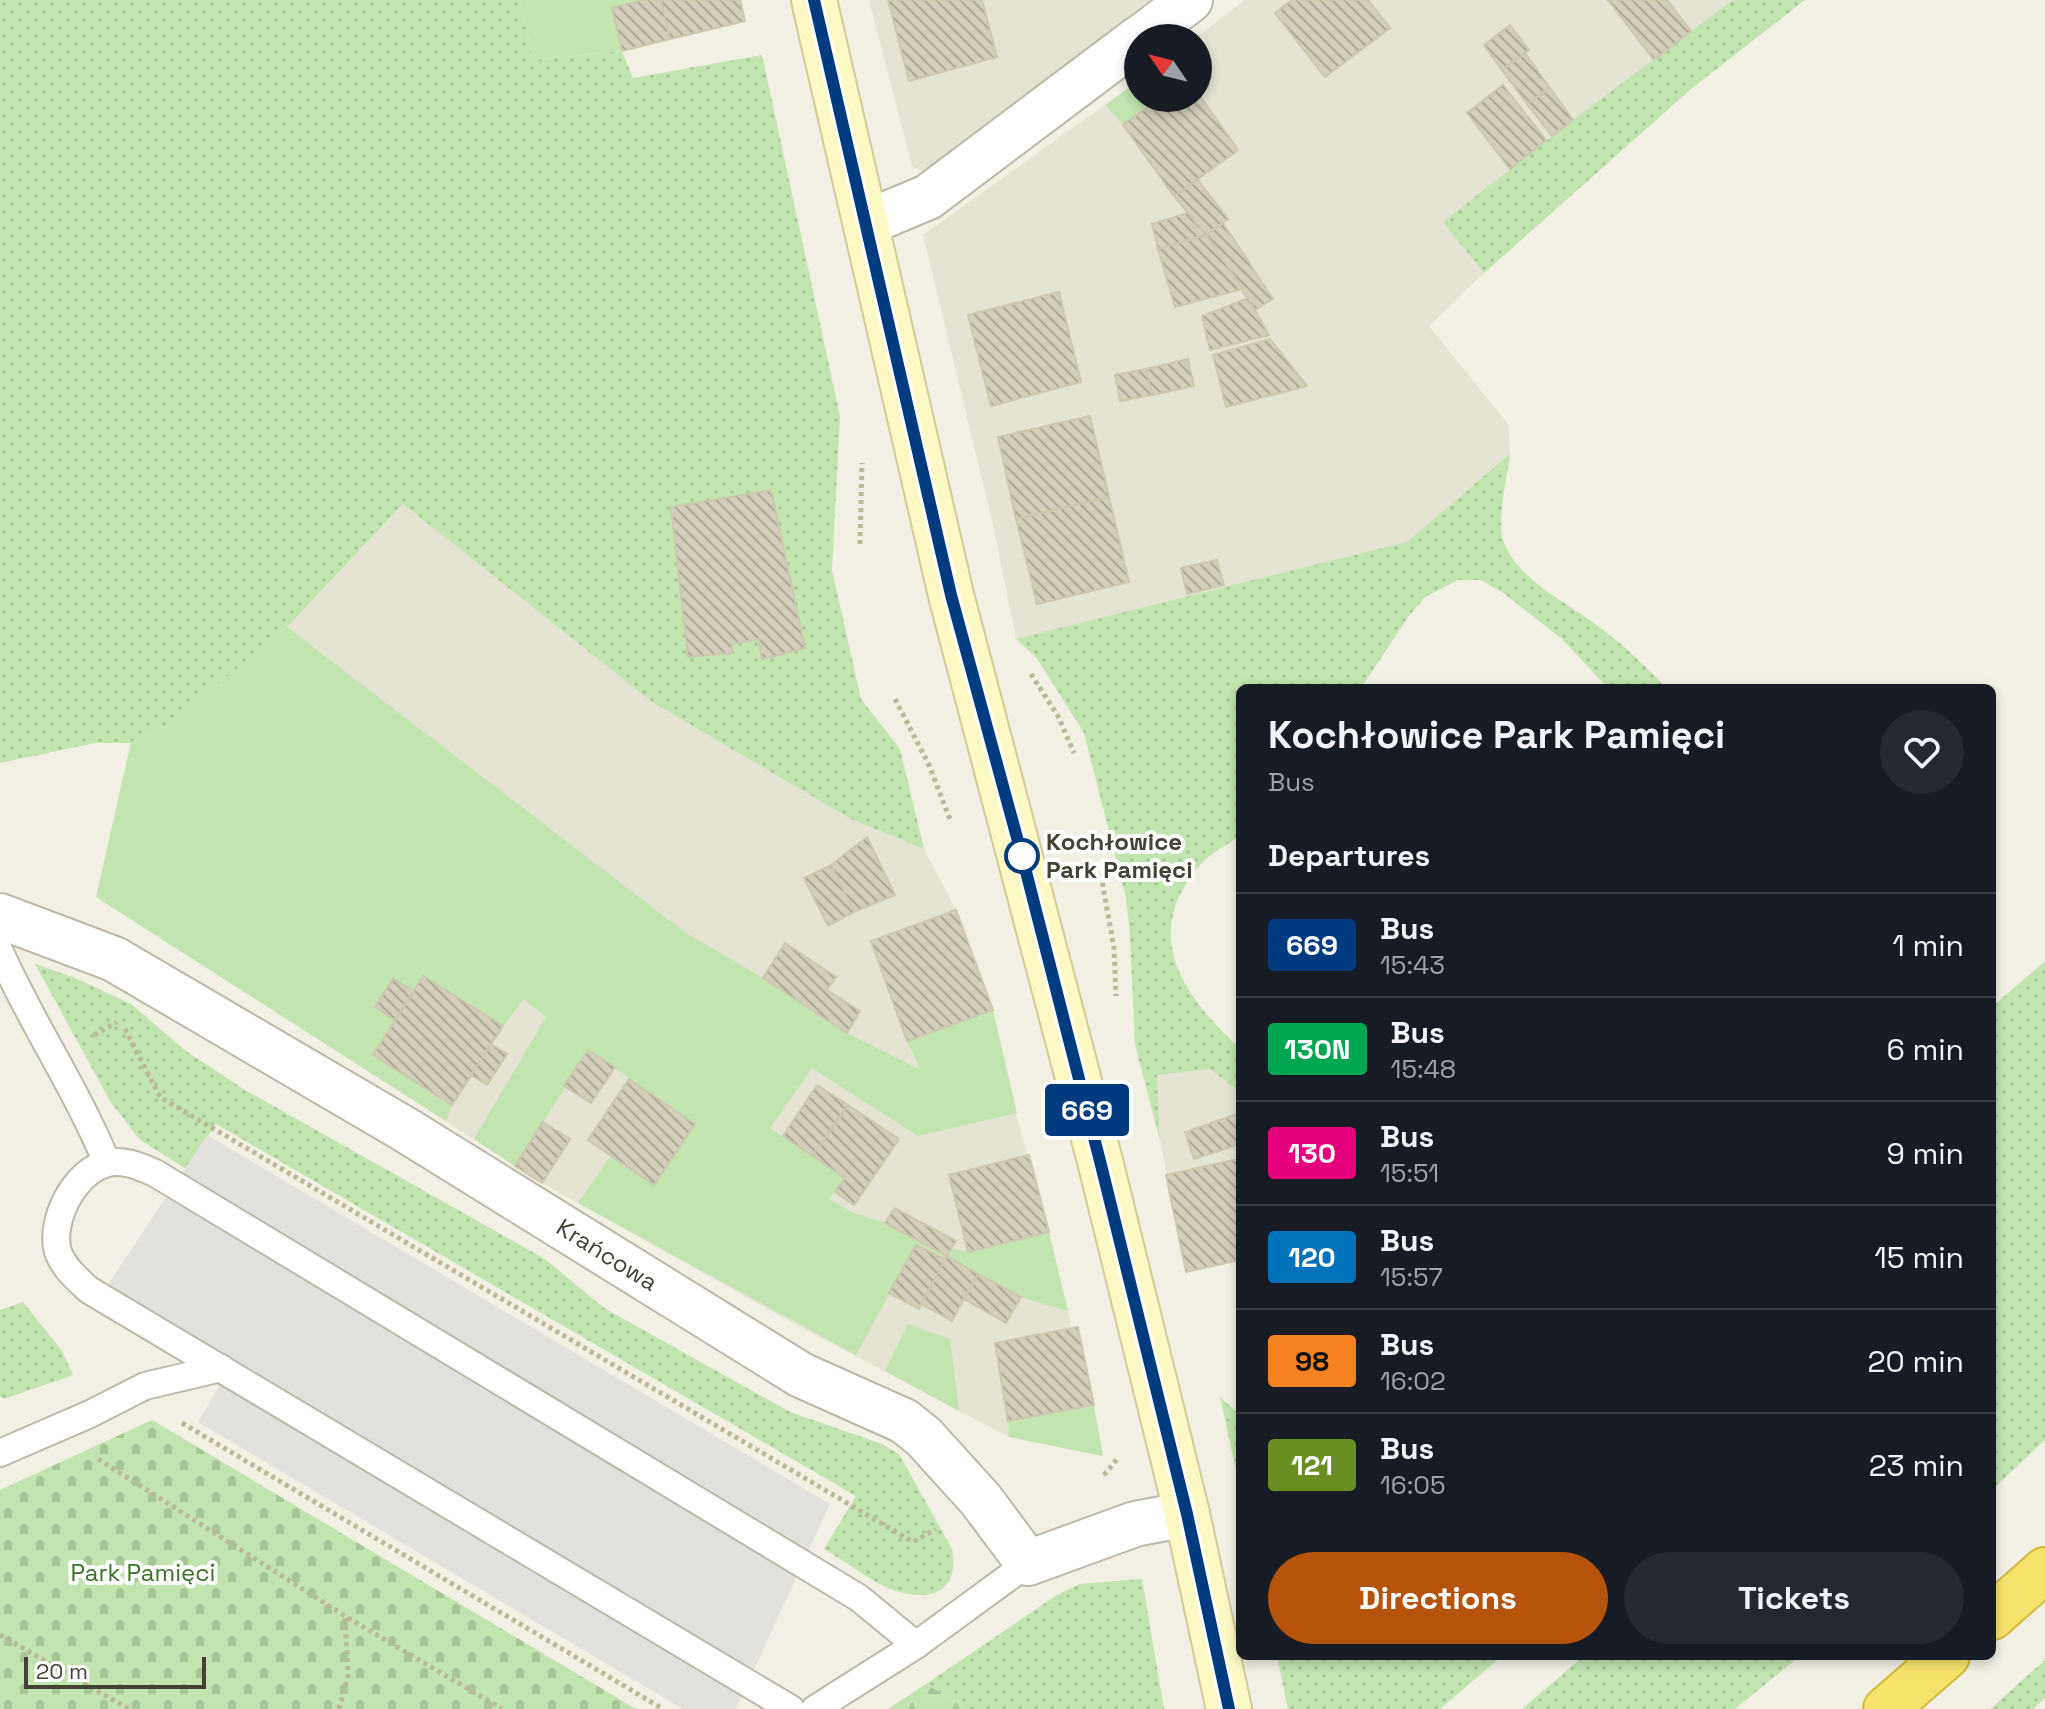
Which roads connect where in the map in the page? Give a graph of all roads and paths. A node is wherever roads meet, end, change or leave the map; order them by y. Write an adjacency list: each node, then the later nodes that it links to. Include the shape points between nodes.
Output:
1 (814, 0): 5 (street)
2 (1190, 0): 3 (street)
3 (1159, 24)
4 (1124, 50): 5 (street, via 928,197)
5 (866, 223): 19 (street, via 951,595)
6 (895, 699): 7 (path)
7 (954, 830)
8 (0, 916): 18 (street, Krańcowa, via 114,959 406,1130 801,1375 904,1421)
9 (0, 952): 10 (lane)
10 (54, 1057): 11 (lane); 18 (path, via 120,1020 160,1097 913,1542)
11 (107, 1163): 12 (lane, via 80,1179 64,1203 57,1227 58,1252 71,1275 89,1290); 25 (lane, via 133,1164 155,1173 859,1598)
12 (221, 1368): 13 (lane); 31 (lane)
13 (145, 1386): 14 (lane); 30 (path, via 178,1421)
14 (53, 1431): 15 (lane); 23 (path)
15 (0, 1453)
16 (1119, 1455): 17 (path)
17 (1098, 1484)
18 (981, 1500): 20 (street, Krańcowa)
19 (1187, 1514): 20 (street, via 1135,1524); 33 (street)
20 (1028, 1563): 25 (lane)
21 (2045, 1570): 22 (highway)
22 (1996, 1613)
23 (345, 1616): 28 (path, via 348,1676); 29 (path)
24 (0, 1635): 27 (path)
25 (916, 1645): 32 (lane)
26 (1942, 1660): 34 (highway)
27 (129, 1709)
28 (339, 1709)
29 (502, 1709)
30 (663, 1709)
31 (791, 1709)
32 (815, 1709)
33 (1229, 1709)
34 (1886, 1709)

